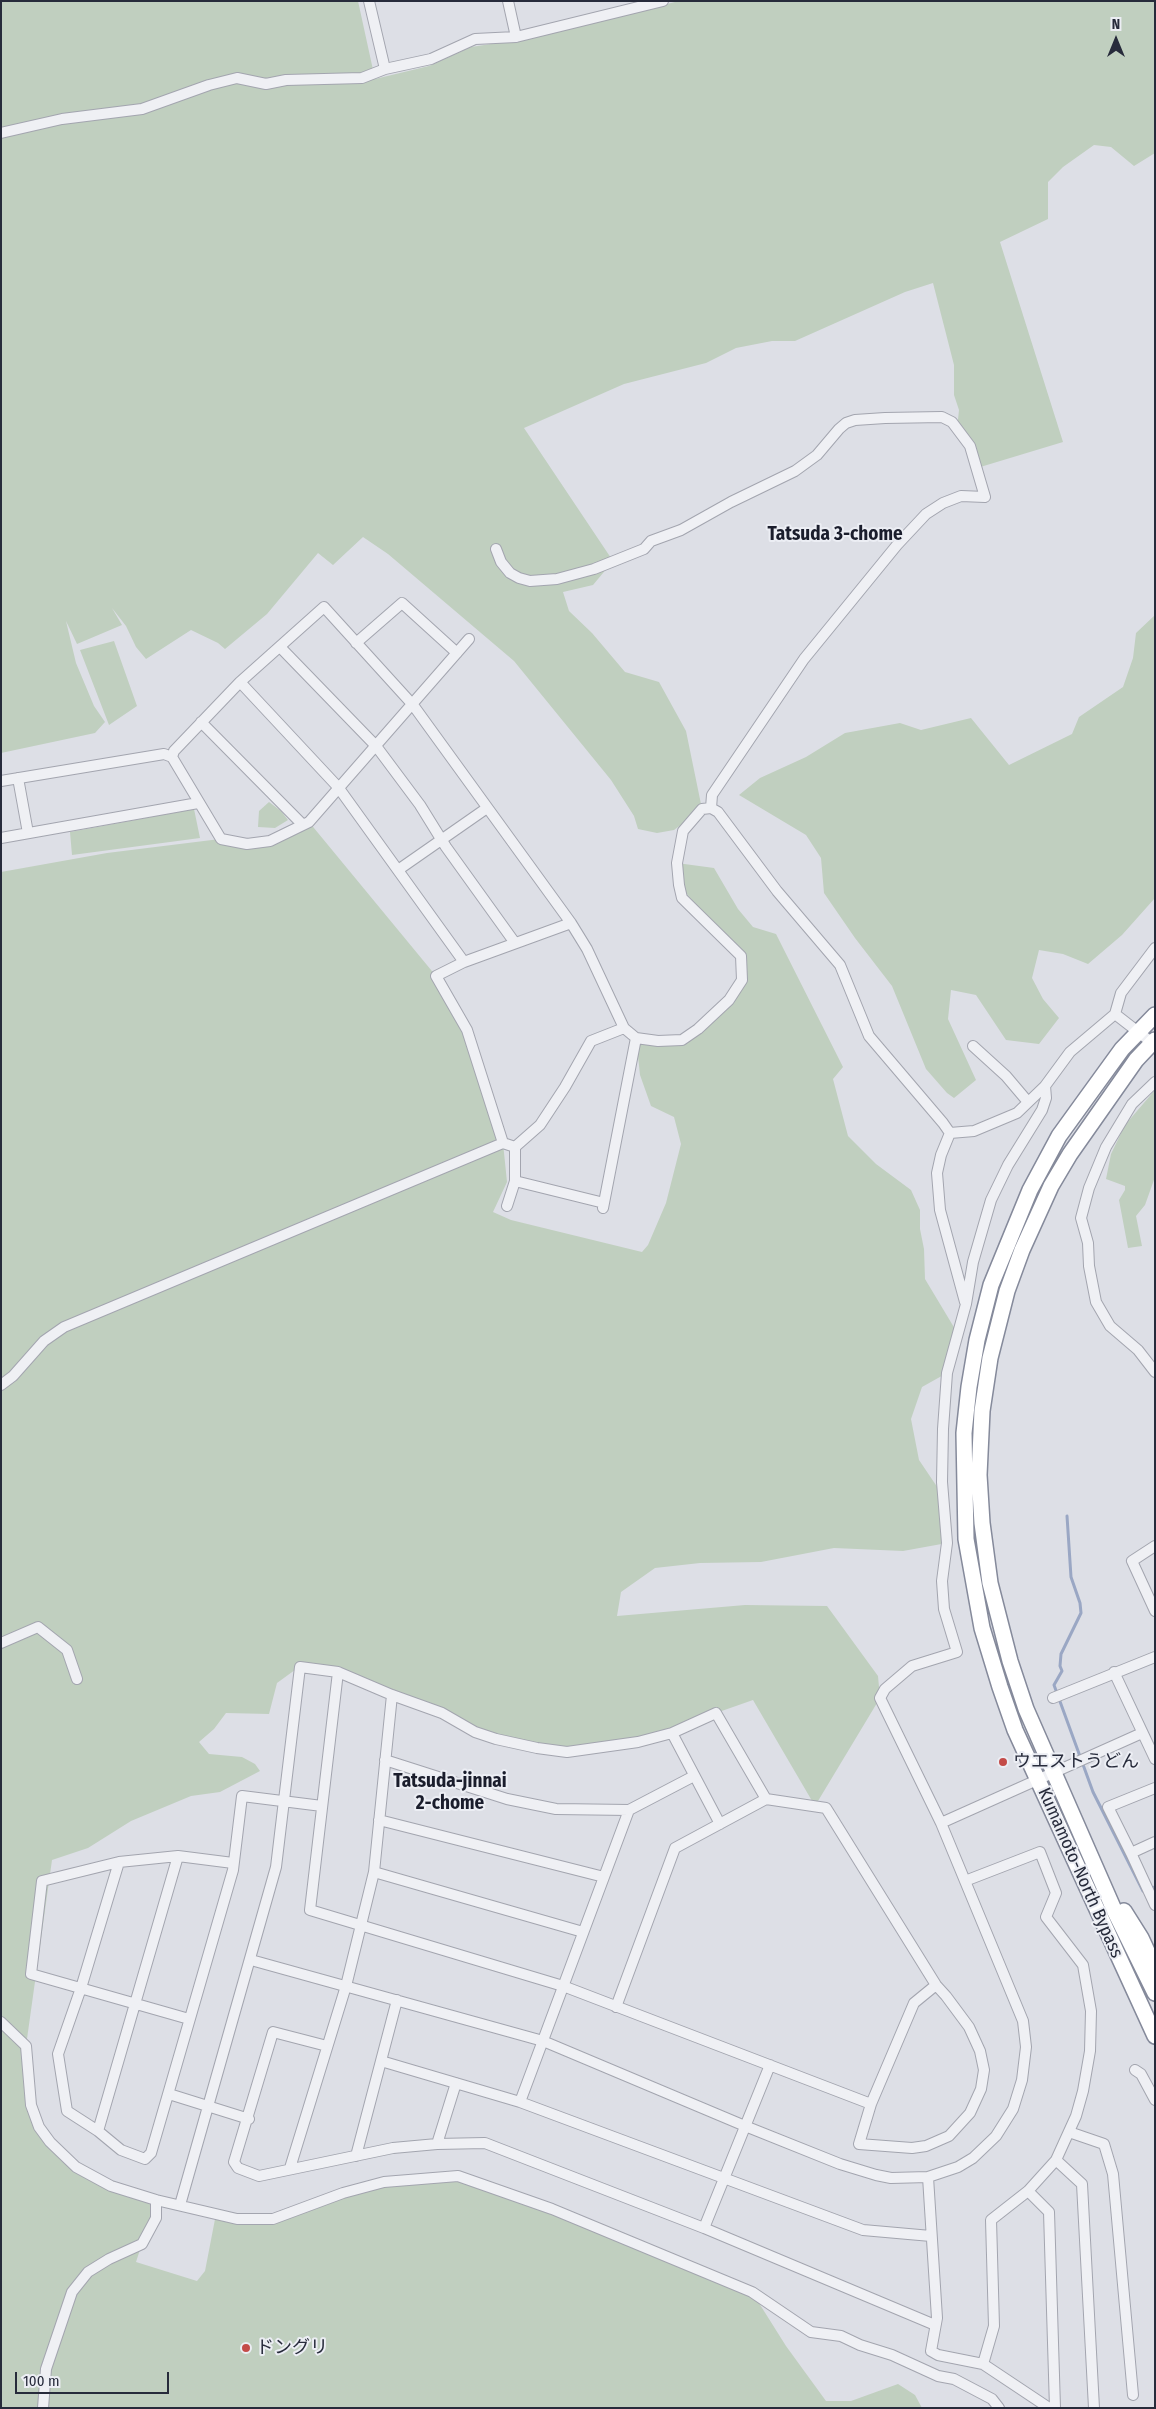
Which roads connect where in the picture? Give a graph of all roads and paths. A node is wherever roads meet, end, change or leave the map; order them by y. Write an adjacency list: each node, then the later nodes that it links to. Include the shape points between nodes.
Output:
1 (369, 1): 5 (street)
2 (508, 1): 4 (street)
3 (662, 1): 4 (street)
4 (516, 37): 5 (street, via 476,39 431,59)
5 (385, 69): 6 (street, via 362,78 286,80 266,84 237,78 209,84 142,109 78,116)
6 (1, 133)
7 (496, 549): 22 (street, via 510,573 530,581 557,579 594,569 644,549 651,541 681,530 795,471 817,454 846,423 885,418 942,417 952,422 970,446 985,497 961,496 943,503 926,514 897,545 804,659 712,795)
8 (468, 639): 11 (street)
9 (356, 643): 10 (street, via 324,607); 11 (street, via 402,603); 13 (street)
10 (280, 647): 12 (street); 15 (street)
11 (458, 652): 13 (street)
12 (240, 682): 14 (street); 19 (street)
13 (413, 706): 15 (street); 21 (street)
14 (201, 722): 16 (street); 23 (street)
15 (376, 746): 19 (street); 26 (street)
16 (172, 756): 17 (street, via 164,754); 20 (street)
17 (18, 778): 18 (street); 24 (street)
18 (1, 781)
19 (338, 787): 23 (street, via 309,822); 27 (street)
20 (198, 803): 23 (street, via 220,839 237,843 270,841); 24 (street)
21 (487, 808): 26 (street); 28 (street)
22 (711, 808): 36 (street, via 702,809 683,831 677,864 679,885 682,898 741,956 742,980 729,1000 682,1040); 42 (street, via 718,812 777,891 840,966 869,1036)
23 (303, 824)
24 (28, 833): 25 (street)
25 (1, 838)
26 (442, 840): 27 (street); 29 (street)
27 (398, 870): 31 (street)
28 (571, 923): 29 (street); 34 (street, via 587,949)
29 (515, 943): 31 (street)
30 (1155, 948): 32 (street, via 1122,994)
31 (464, 962): 43 (street, via 436,976 467,1030)
32 (1115, 1014): 35 (street); 40 (street, via 1070,1052)
33 (1155, 1015): 35 (highway, Kumamoto-North Bypass)
34 (624, 1028): 36 (street); 44 (street, via 591,1041 540,1125)
35 (1138, 1033): 37 (street); 65 (highway, Kumamoto-North Bypass, via 1122,1049 1059,1136 1030,1190 991,1285 969,1387 964,1433 964,1494 972,1574 982,1628 1000,1686 1015,1730)
36 (636, 1038): 45 (street, via 603,1206)
37 (1154, 1043): 63 (highway, Kumamoto-North Bypass, via 1136,1060 1070,1154 1037,1214 999,1319 982,1412 979,1475 990,1583 1010,1661)
38 (973, 1046): 41 (street, via 1006,1076)
39 (1155, 1082): 48 (street, via 1132,1104 1106,1147 1089,1188 1082,1218 1096,1302 1110,1326 1138,1350)
40 (1045, 1086): 41 (street); 47 (street, via 1042,1110 991,1200)
41 (1028, 1102): 42 (street, via 1017,1113 995,1124 974,1131)
42 (950, 1133): 47 (street, via 937,1173 940,1210)
43 (503, 1143): 44 (street); 49 (street, via 64,1327 44,1341)
44 (515, 1147): 45 (street)
45 (515, 1181): 46 (street)
46 (508, 1206)
47 (966, 1304): 72 (street, via 947,1373 943,1429 942,1482 947,1543 942,1581 944,1609 957,1652 912,1666 885,1688 880,1698)
48 (1155, 1372)
49 (1, 1385)
50 (1155, 1546): 51 (street, via 1132,1561)
51 (1155, 1612)
52 (1, 1643): 56 (street, via 38,1627 67,1650)
53 (1155, 1656): 55 (street)
54 (338, 1672): 57 (street); 68 (street, via 300,1667); 69 (street)
55 (1114, 1672): 58 (street); 60 (street)
56 (77, 1679)
57 (392, 1695): 59 (street, via 442,1713 475,1732 537,1748 567,1752 638,1742); 62 (street)
58 (1053, 1698)
59 (672, 1733): 64 (street); 67 (street, via 716,1713)
60 (1142, 1733): 61 (street); 63 (street)
61 (1155, 1759)
62 (386, 1760): 70 (street, via 524,1803 556,1809); 71 (street)
63 (1053, 1773): 65 (street); 79 (highway, Kumamoto-North Bypass)
64 (694, 1776): 70 (street); 73 (street)
65 (1038, 1780): 72 (street); 98 (highway, Kumamoto-North Bypass)
66 (1155, 1788): 75 (street, via 1108,1807)
67 (766, 1799): 73 (street); 90 (street, via 826,1808)
68 (283, 1800): 69 (street); 78 (street, via 242,1796); 86 (street, via 276,1867)
69 (322, 1806): 84 (street, via 310,1910)
70 (629, 1810): 81 (street)
71 (379, 1820): 80 (street); 81 (street)
72 (941, 1823): 82 (street)
73 (720, 1824): 95 (street, via 675,1848)
74 (1155, 1842): 75 (street)
75 (1131, 1853): 83 (street)
76 (178, 1856): 77 (street); 78 (street); 94 (street)
77 (119, 1862): 91 (street); 91 (street, via 42,1881 31,1974)
78 (233, 1863): 96 (street)
79 (1096, 1868): 87 (highway, via 1141,1938); 92 (highway, Kumamoto-North Bypass)
80 (374, 1872): 84 (street); 85 (street)
81 (604, 1878): 85 (street)
82 (965, 1881): 113 (street, via 1040,1852 1056,1892 1046,1918 1082,1965 1091,2011 1087,2072); 118 (street, via 1023,2022 1026,2039 1024,2065 1012,2109 996,2136 974,2158)
83 (1155, 1905)
84 (360, 1925): 88 (street); 89 (street)
85 (583, 1932): 89 (street)
86 (251, 1960): 88 (street); 109 (street)
87 (1155, 1968)
88 (346, 1986): 93 (street); 100 (street)
89 (563, 1986): 95 (street); 99 (street)
90 (936, 1986): 108 (street, via 914,2003); 108 (street, via 969,2027 980,2051 983,2080 976,2101 962,2124 948,2136 926,2146 912,2148 859,2144)
91 (81, 1988): 94 (street); 112 (street, via 58,2054 68,2111)
92 (1155, 1994)
93 (397, 2000): 99 (street); 101 (street)
94 (134, 2003): 96 (street); 112 (street)
95 (616, 2007): 102 (street)
96 (189, 2019): 105 (street)
97 (1, 2022): 121 (street, via 26,2046 31,2105 50,2142 88,2174 112,2186)
98 (1155, 2036)
99 (542, 2041): 107 (street); 111 (street)
100 (327, 2046): 110 (street, via 273,2032); 117 (street)
101 (381, 2061): 104 (street); 115 (street)
102 (770, 2065): 108 (street); 111 (street)
103 (1135, 2070): 106 (street, via 1141,2074)
104 (456, 2083): 107 (street); 114 (street)
105 (169, 2094): 109 (street); 112 (street, via 151,2153 145,2159 121,2150)
106 (1155, 2100)
107 (520, 2102): 119 (street)
108 (871, 2104)
109 (208, 2106): 110 (street); 122 (street)
110 (249, 2119): 117 (street, via 234,2162 238,2168 259,2176)
111 (745, 2126): 118 (street, via 859,2170 891,2178); 119 (street)
112 (98, 2131)
113 (1069, 2132): 116 (street); 127 (street, via 1104,2144 1113,2174)
114 (437, 2144): 115 (street); 123 (street, via 485,2143)
115 (356, 2156): 117 (street)
116 (1056, 2160): 120 (street); 132 (street, via 1082,2184)
117 (290, 2168)
118 (928, 2177): 124 (street)
119 (724, 2178): 123 (street); 124 (street, via 863,2230)
120 (1028, 2191): 126 (street, via 991,2220 994,2326); 131 (street, via 1049,2212)
121 (156, 2200): 122 (street); 128 (street, via 156,2218 142,2244 88,2272 72,2292 46,2369)
122 (180, 2206): 129 (street, via 237,2219 273,2219 343,2193 384,2182 458,2176 552,2208 752,2292 811,2332 841,2336 938,2376 954,2379 992,2399)
123 (704, 2228): 125 (street)
124 (931, 2236): 125 (street)
125 (935, 2324): 126 (street, via 931,2350 938,2355)
126 (983, 2364): 130 (street)
127 (1133, 2395)
128 (43, 2408)
129 (999, 2408)
130 (1049, 2408)
131 (1055, 2408)
132 (1094, 2408)

